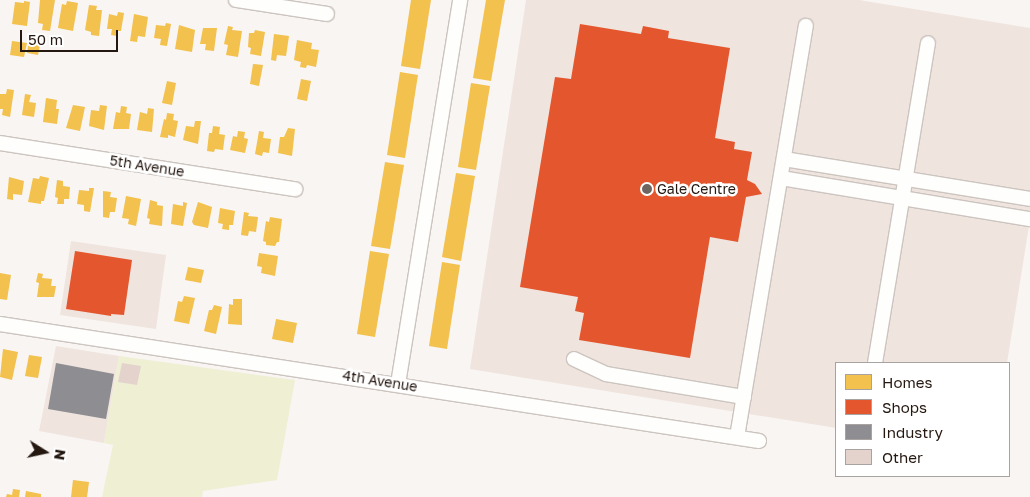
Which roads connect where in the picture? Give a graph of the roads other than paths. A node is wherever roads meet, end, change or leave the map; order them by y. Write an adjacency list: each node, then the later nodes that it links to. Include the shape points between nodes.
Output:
1 (236, 0): 3 (street)
2 (460, 0): 17 (street)
3 (327, 14)
4 (806, 26): 7 (street)
5 (928, 43): 9 (street)
6 (0, 143): 10 (street, 5th Avenue)
7 (784, 159): 8 (street); 9 (street)
8 (781, 178): 11 (street); 18 (street)
9 (906, 179): 11 (street); 12 (street)
10 (295, 190)
11 (902, 198): 13 (street); 16 (street)
12 (1030, 199)
13 (1030, 219)
14 (0, 324): 17 (street, 4th Avenue)
15 (574, 359): 18 (street, via 606,374)
16 (875, 362)
17 (398, 384): 19 (street, 4th Avenue)
18 (744, 397): 19 (street)
19 (737, 437): 20 (street, 4th Avenue)
20 (759, 441)

